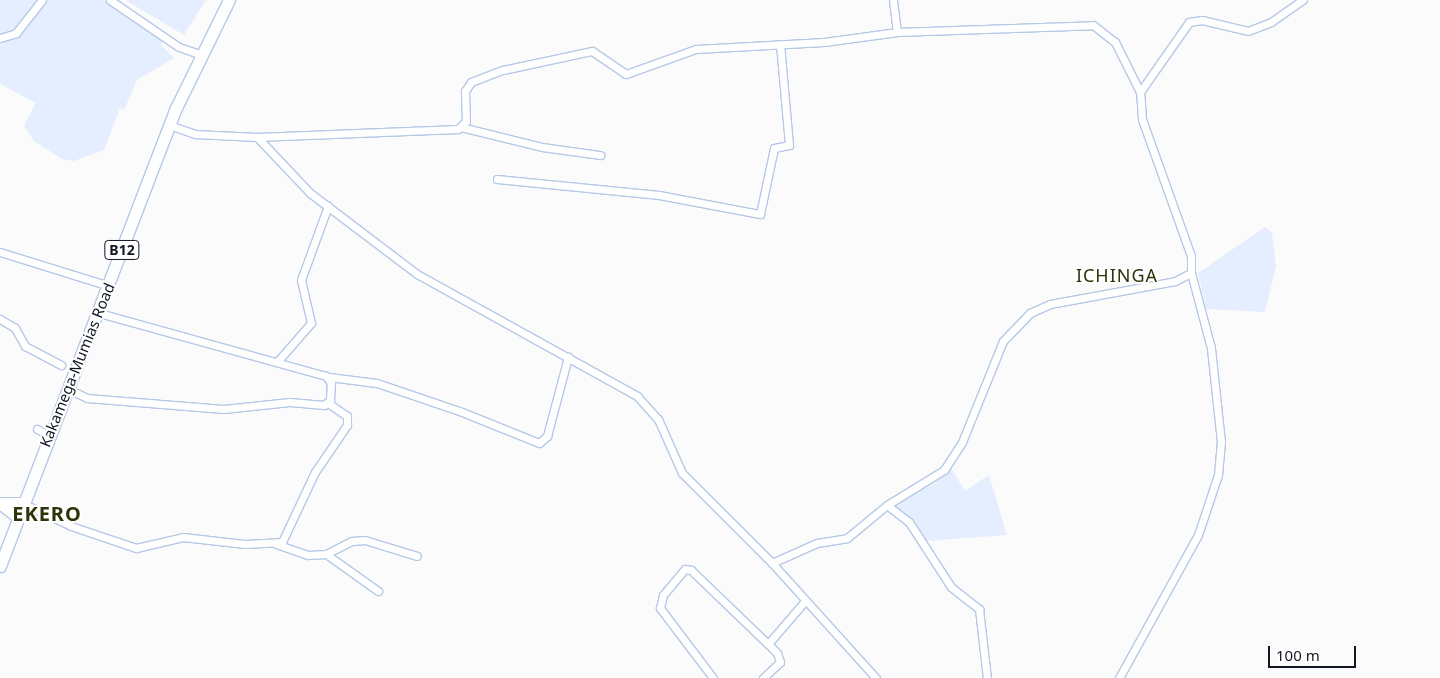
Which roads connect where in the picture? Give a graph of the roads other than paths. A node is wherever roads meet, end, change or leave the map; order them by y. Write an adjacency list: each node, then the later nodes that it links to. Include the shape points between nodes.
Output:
1 (42, 0): 7 (street, via 16,33)
2 (110, 0): 9 (street, via 186,51)
3 (229, 0): 9 (highway, Kakamega-Mumias Road / B12)
4 (892, 0): 6 (street)
5 (1303, 0): 10 (street, via 1272,22 1248,31 1202,20 1189,22)
6 (897, 32): 8 (street); 10 (street, via 1093,25 1116,42)
7 (0, 38)
8 (780, 44): 12 (street, via 689,51 626,74 592,51 503,70 467,86 466,121); 15 (street, via 788,144 774,148 760,214 659,195)
9 (200, 54): 11 (highway, Kakamega-Mumias Road / B12)
10 (1140, 92): 18 (street, via 1142,119 1191,256)
11 (169, 125): 13 (street, via 195,134); 19 (highway, Kakamega-Mumias Road / B12)
12 (461, 127): 13 (street); 14 (street, via 542,147)
13 (257, 137): 16 (street, via 310,193)
14 (600, 155)
15 (497, 180)
16 (328, 206): 22 (street, via 446,293); 23 (street, via 301,280 311,323)
17 (0, 252): 19 (street)
18 (1191, 273): 32 (street, via 1175,281 1050,304 1030,313 1003,341 962,442 944,470); 47 (street, via 1211,348 1221,442 1218,475 1198,535)
19 (109, 286): 20 (highway, Kakamega-Mumias Road / B12)
20 (99, 313): 23 (street); 26 (highway, Kakamega-Mumias Road / B12)
21 (0, 318): 24 (street, via 15,328 27,348)
22 (568, 357): 25 (street, via 547,436 539,443 377,383); 38 (street, via 644,401 658,419 682,473)
23 (277, 362): 25 (street)
24 (61, 364)
25 (329, 377): 27 (street)
26 (68, 389): 27 (street, via 87,398 189,408); 29 (highway, Kakamega-Mumias Road / B12)
27 (328, 403): 34 (street, via 347,416 347,425 316,472 284,540)
28 (37, 429): 29 (street)
29 (50, 435): 30 (highway, Kakamega-Mumias Road / B12)
30 (22, 503): 31 (main road); 33 (highway, Kakamega-Mumias Road / B12); 34 (street, via 130,547 183,537 246,544)
31 (0, 504): 33 (main road)
32 (887, 505): 38 (street, via 846,538 817,543); 46 (street, via 909,522 951,587 979,609)
33 (18, 518): 35 (highway, Kakamega-Mumias Road / B12)
34 (274, 543): 36 (street, via 308,555)
35 (4, 546): 39 (highway, Kakamega-Mumias Road / B12)
36 (326, 554): 37 (street, via 352,541 365,540); 40 (street)
37 (418, 556)
38 (772, 563): 41 (street)
39 (0, 566)
40 (378, 591)
41 (805, 601): 42 (street); 45 (street)
42 (768, 644): 43 (street, via 691,570 685,569 663,595 660,608); 44 (street, via 777,652 780,662)
43 (713, 678)
44 (763, 678)
45 (876, 678)
46 (987, 678)
47 (1119, 678)

